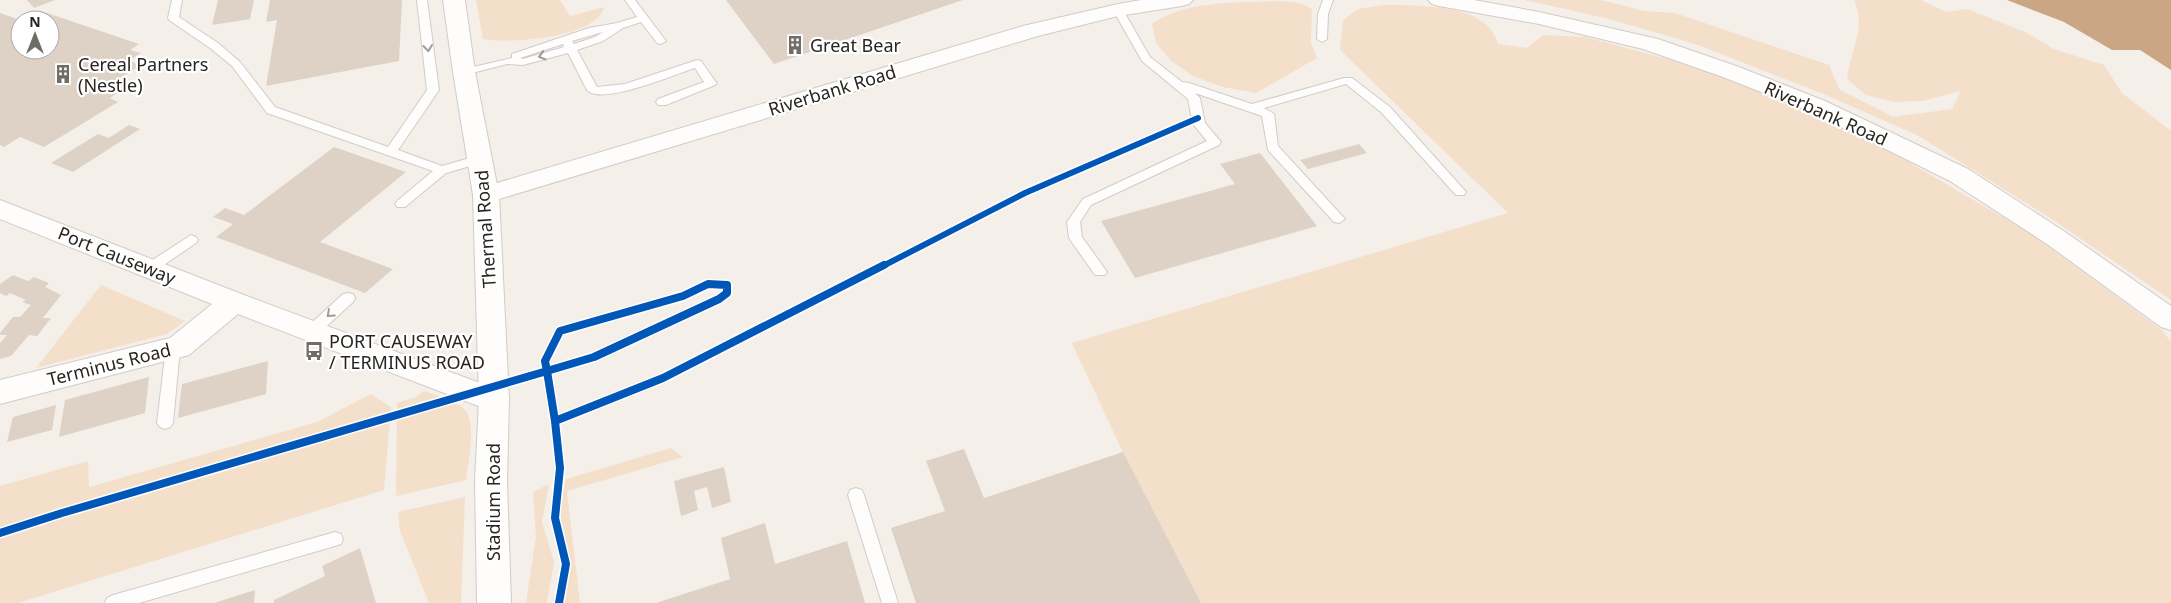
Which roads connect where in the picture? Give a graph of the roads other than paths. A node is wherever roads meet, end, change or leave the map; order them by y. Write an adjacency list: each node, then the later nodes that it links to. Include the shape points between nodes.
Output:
1 (178, 0): 17 (lane, via 173,18 236,64 271,110)
2 (422, 0): 17 (lane, one-way to 17, via 433,90)
3 (454, 0): 13 (street, Thermal Road)
4 (630, 0): 9 (lane)
5 (1182, 0): 8 (street, Riverbank Road)
6 (1328, 0): 10 (lane)
7 (1439, 0): 30 (street, Riverbank Road, via 1539,18 1650,44 1816,106 1959,175 2056,238)
8 (1118, 10): 14 (lane, via 1146,59); 21 (street, Riverbank Road, via 1031,32)
9 (644, 18): 11 (lane); 12 (lane, via 619,26 599,39)
10 (1322, 39)
11 (660, 41)
12 (569, 43): 13 (lane, via 523,62 507,61); 15 (lane, via 596,92 612,91 697,63 711,83)
13 (464, 72): 18 (street, Thermal Road)
14 (1170, 79): 16 (lane, via 1213,97); 27 (lane, via 1194,98 1199,124 1215,142 1087,202 1073,222 1076,238)
15 (662, 102)
16 (1252, 108): 20 (lane, via 1348,80 1386,110); 24 (lane, via 1268,114 1272,147)
17 (390, 152): 19 (lane)
18 (480, 159): 19 (lane); 21 (street, Thermal Road)
19 (442, 170): 22 (lane)
20 (1460, 192)
21 (486, 195): 34 (street, Thermal Road)
22 (400, 204)
23 (0, 209): 26 (street, Port Causeway)
24 (1339, 219)
25 (190, 240): 26 (lane)
26 (150, 268): 29 (street, Port Causeway)
27 (1100, 272)
28 (348, 298): 31 (lane, one-way to 31)
29 (234, 302): 31 (street, Port Causeway); 32 (street, Terminus Road, via 179,347)
30 (2171, 320)
31 (312, 331): 34 (street, Port Causeway)
32 (173, 348): 33 (street, Terminus Road); 35 (lane)
33 (0, 392)
34 (493, 401): 39 (street, Stadium Road)
35 (165, 423)
36 (856, 495): 40 (lane)
37 (335, 539): 38 (lane)
38 (113, 603)
39 (494, 603)
40 (890, 603)

